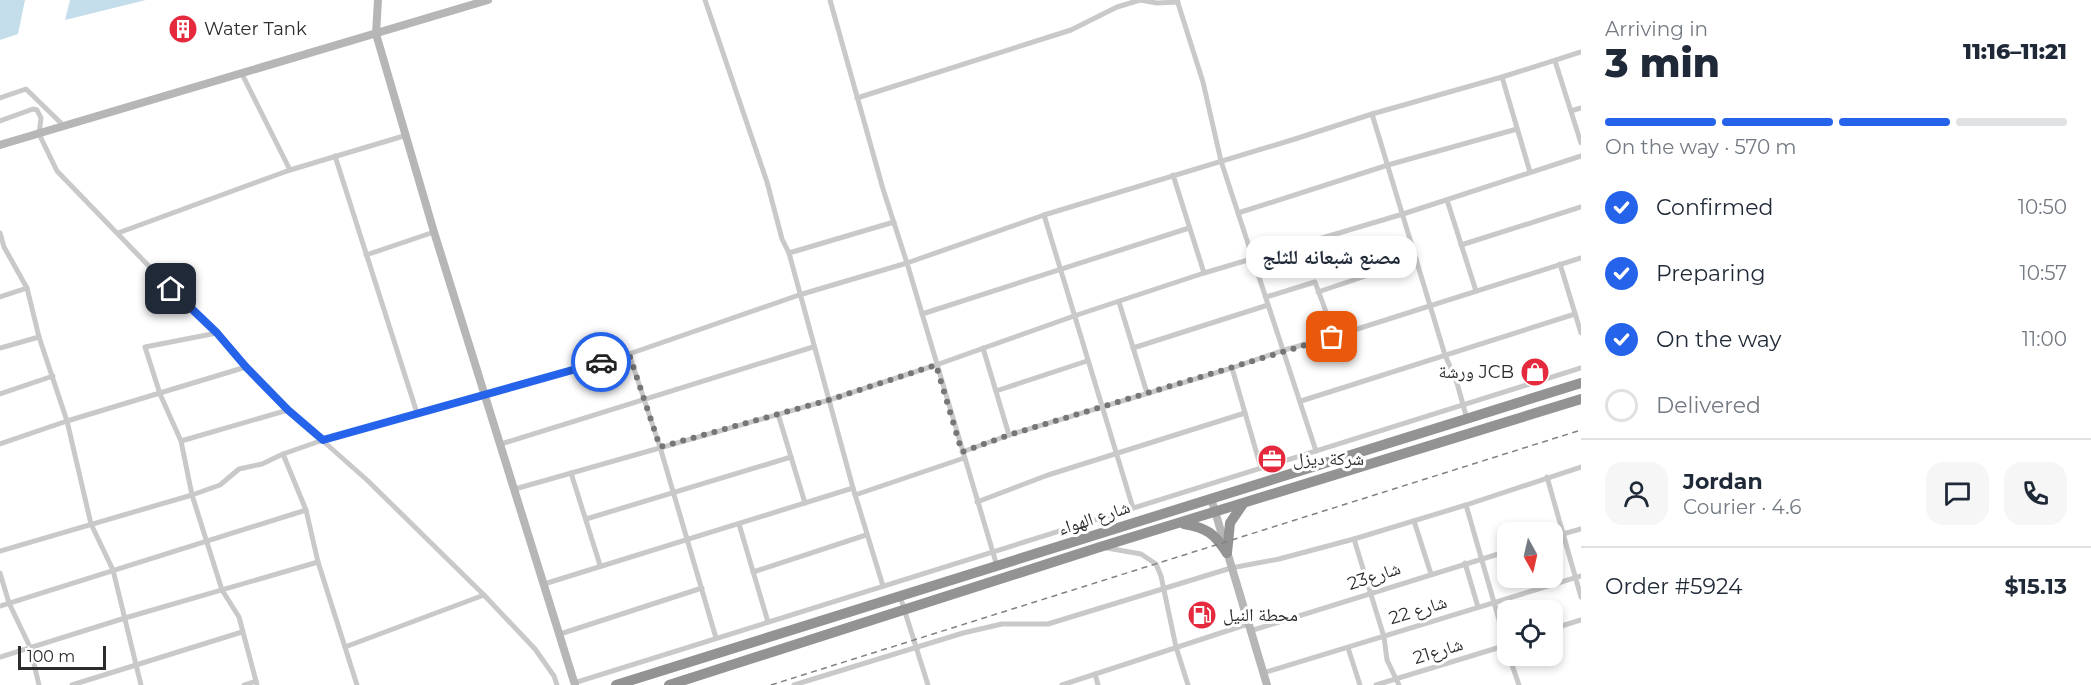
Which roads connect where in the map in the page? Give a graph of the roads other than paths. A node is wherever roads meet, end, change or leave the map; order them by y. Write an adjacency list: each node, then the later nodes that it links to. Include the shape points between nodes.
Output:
1 (378, 0): 7 (street)
2 (488, 0): 7 (street)
3 (705, 0): 43 (street)
4 (830, 0): 13 (street)
5 (1140, 0): 6 (street); 13 (street, via 1071,30)
6 (1177, 1): 26 (street, via 1203,82)
7 (376, 34): 10 (street); 21 (street)
8 (1581, 52): 9 (street)
9 (1555, 61): 11 (street); 15 (street)
10 (242, 74): 18 (street); 28 (street)
11 (1502, 77): 16 (street); 19 (street)
12 (0, 98): 18 (street, via 26,89)
13 (857, 98): 36 (street)
14 (1581, 108): 15 (street)
15 (1571, 111): 22 (street)
16 (1372, 114): 26 (street); 27 (street)
17 (0, 121): 20 (street, via 37,110 41,118)
18 (64, 126): 20 (street)
19 (1517, 129): 27 (street); 29 (street)
20 (39, 134): 23 (street); 40 (street, via 57,171)
21 (406, 135): 24 (street); 38 (street)
22 (1581, 142)
23 (0, 145)
24 (335, 156): 28 (street); 44 (street)
25 (1581, 156): 29 (street)
26 (1221, 161): 30 (street); 33 (street)
27 (1388, 165): 33 (street); 34 (street)
28 (290, 170): 40 (street)
29 (1530, 172): 31 (street)
30 (1173, 174): 35 (street); 37 (street)
31 (1447, 200): 34 (street); 41 (street)
32 (1581, 207): 41 (street)
33 (1238, 213): 45 (street)
34 (1403, 214): 45 (street); 47 (street)
35 (1044, 215): 48 (street); 50 (street)
36 (894, 222): 43 (street); 48 (street)
37 (1189, 228): 50 (street); 51 (street)
38 (434, 232): 44 (street); 86 (street)
39 (0, 233): 42 (street)
40 (118, 233): 64 (street)
41 (1461, 245): 53 (street)
42 (2, 247): 52 (street)
43 (789, 253): 55 (street)
44 (366, 255): 94 (street)
45 (1253, 258): 51 (street); 57 (street)
46 (1581, 258): 49 (street)
47 (1416, 259): 54 (street); 60 (street)
48 (907, 262): 55 (street); 61 (street)
49 (1560, 264): 53 (street); 62 (street)
50 (1059, 270): 61 (street); 63 (street)
51 (1204, 273): 58 (street)
52 (27, 288): 56 (street); 66 (street)
53 (1476, 291): 60 (street)
54 (1318, 292): 57 (street, via 1315,282); 67 (street)
55 (799, 295): 68 (street); 73 (street)
56 (0, 297)
57 (1266, 297): 59 (street)
58 (1119, 302): 63 (street); 71 (street)
59 (1268, 305): 71 (street); 72 (street)
60 (1429, 305): 67 (street); 74 (street)
61 (922, 314): 76 (street)
62 (1575, 315): 65 (street); 74 (street)
63 (1074, 316): 70 (street); 75 (street)
64 (217, 333): 77 (street); 85 (street, via 145,347)
65 (1581, 333)
66 (39, 337): 69 (street); 80 (street)
67 (1332, 337): 72 (street)
68 (813, 347): 88 (street); 89 (street)
69 (0, 348)
70 (982, 348): 76 (street); 82 (street)
71 (1133, 348): 83 (street)
72 (1284, 350): 78 (street); 90 (street)
73 (629, 354): 86 (street); 88 (street)
74 (1445, 355): 90 (street); 91 (street)
75 (1087, 361): 82 (street); 92 (street)
76 (936, 365): 89 (street); 108 (street)
77 (246, 367): 85 (street); 93 (street)
78 (1232, 368): 83 (street); 95 (street)
79 (1581, 368): 91 (street)
80 (54, 376): 84 (street); 98 (street)
81 (1581, 383): 97 (highway, شارع الهواء)
82 (996, 391): 99 (street)
83 (1148, 393): 92 (street)
84 (0, 394)
85 (160, 394): 98 (street); 101 (street)
86 (486, 394): 94 (street); 103 (street)
87 (1581, 399): 122 (highway, شارع الهواء)
88 (644, 400): 103 (street); 104 (street)
89 (829, 400): 96 (street); 114 (street)
90 (1301, 401): 105 (street)
91 (1463, 405): 97 (street); 105 (street)
92 (1101, 407): 99 (street); 106 (street)
93 (288, 410): 100 (street); 101 (street)
94 (417, 412): 100 (street)
95 (1245, 413): 106 (street); 111 (street)
96 (778, 414): 104 (street); 109 (street)
97 (1467, 418): 119 (highway, شارع الهواء)
98 (67, 421): 102 (street); 130 (street)
99 (1009, 435): 108 (street)
100 (323, 440): 107 (street); 160 (street)
101 (181, 441): 117 (street)
102 (0, 444)
103 (501, 444): 115 (street)
104 (660, 447): 112 (street); 116 (street)
105 (1316, 451): 111 (street)
106 (1116, 453): 120 (street); 124 (street)
107 (283, 454): 117 (street, via 239,469 220,485); 125 (street)
108 (963, 455): 118 (street); 120 (street)
109 (791, 457): 116 (street); 121 (street)
110 (1581, 467): 113 (street)
111 (1261, 468): 124 (street)
112 (571, 472): 115 (street); 127 (street)
113 (1547, 477): 123 (street); 133 (street)
114 (853, 488): 118 (street); 121 (street)
115 (515, 489): 154 (street)
116 (674, 492): 127 (street); 135 (street)
117 (192, 495): 130 (street); 137 (street)
118 (855, 495): 134 (street)
119 (1211, 498): 126 (street); 147 (highway, شارع الهواء)
120 (977, 502): 140 (street)
121 (805, 503): 131 (street)
122 (1243, 504): 126 (highway, شارع الهواء); 141 (highway, via 1230,523)
123 (1466, 505): 128 (street); 143 (street)
124 (1133, 508): 140 (street)
125 (306, 510): 137 (street); 144 (street)
126 (1214, 512): 129 (highway, شارع الهواء); 141 (street)
127 (586, 519): 146 (street)
128 (1414, 521): 136 (street); 152 (street)
129 (1180, 523): 138 (highway, شارع الهواء); 141 (highway, via 1209,531)
130 (91, 524): 139 (street); 149 (street)
131 (740, 524): 135 (street); 150 (street)
132 (1581, 528): 133 (street)
133 (1564, 533): 153 (street)
134 (866, 535): 150 (street); 155 (street)
135 (687, 539): 146 (street); 156 (street)
136 (1354, 539): 148 (street); 159 (street)
137 (207, 542): 149 (street); 158 (street)
138 (1100, 547): 157 (street, via 1129,550 1151,559 1161,576); 167 (highway, شارع الهواء)
139 (0, 551)
140 (992, 552): 147 (street); 155 (street)
141 (1227, 553): 148 (street)
142 (1497, 554): 143 (street, شارع23)
143 (1482, 558): 145 (street, شارع23); 164 (street)
144 (318, 562): 158 (street); 178 (street)
145 (1465, 563): 152 (street, شارع23); 166 (street)
146 (600, 565): 154 (street)
147 (997, 566): 161 (highway, شارع الهواء)
148 (1232, 568): 157 (street); 173 (street)
149 (113, 570): 163 (street); 169 (street)
150 (753, 572): 171 (street)
151 (0, 573): 163 (street)
152 (1431, 574): 159 (street, شارع23)
153 (1579, 577): 162 (street); 164 (street, شارع 22)
154 (544, 584): 175 (street)
155 (883, 586): 171 (street)
156 (702, 588): 175 (street); 177 (street)
157 (1162, 588): 179 (street); 181 (street, via 1048,624 1002,624)
158 (222, 590): 169 (street); 174 (street, via 239,617)
159 (1371, 593): 173 (street, شارع23); 176 (street)
160 (484, 595): 178 (street); 198 (street, via 535,649)
161 (900, 596): 167 (street); 199 (highway, شارع الهواء)
162 (1581, 597)
163 (9, 603): 165 (street); 180 (street)
164 (1493, 603): 166 (street, شارع 22); 168 (street)
165 (0, 606)
166 (1478, 607): 176 (street, شارع 22)
167 (906, 610): 181 (street); 200 (highway, شارع الهواء)
168 (1497, 616)
169 (125, 618): 180 (street); 185 (street)
170 (1581, 620): 172 (street)
171 (768, 622): 177 (street)
172 (1563, 626)
173 (1249, 628): 179 (street, شارع23); 187 (street)
174 (242, 632): 185 (street); 190 (street)
175 (560, 634): 191 (street)
176 (1384, 637): 182 (street, شارع 22); 189 (street, via 1387,660)
177 (716, 638): 191 (street)
178 (345, 647): 197 (street)
179 (1176, 647): 188 (street, شارع23); 205 (street)
180 (30, 648): 184 (street); 193 (street)
181 (916, 648): 201 (street); 202 (street)
182 (1348, 648): 187 (street, شارع 22); 206 (street)
183 (1497, 650): 189 (street, شارع21)
184 (0, 657)
185 (136, 666): 194 (street); 195 (street)
186 (1512, 666): 208 (street)
187 (1263, 673): 192 (street)
188 (1095, 674): 203 (street, شارع23); 204 (street)
189 (1397, 682): 207 (street, شارع21)
190 (256, 683): 196 (street)
191 (574, 684)
192 (1263, 684)
193 (39, 685)
194 (72, 685)
195 (141, 685)
196 (244, 685)
197 (357, 685)
198 (557, 685)
199 (616, 685)
200 (669, 685)
201 (794, 685)
202 (928, 685)
203 (1062, 685)
204 (1098, 685)
205 (1188, 685)
206 (1360, 685)
207 (1378, 685)
208 (1519, 685)

